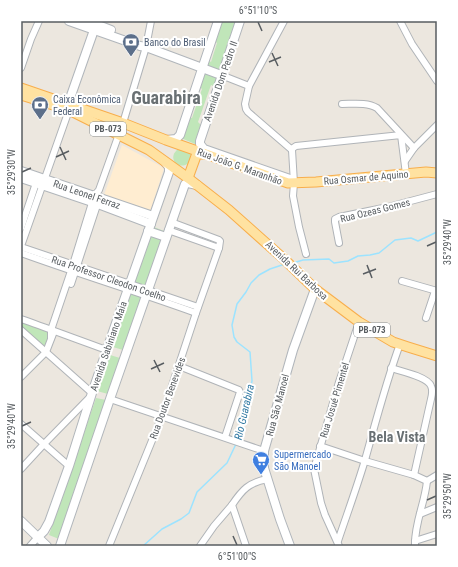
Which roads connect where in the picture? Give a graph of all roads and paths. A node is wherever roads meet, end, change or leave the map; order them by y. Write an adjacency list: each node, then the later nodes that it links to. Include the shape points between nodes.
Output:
1 (39, 21): 10 (street)
2 (69, 21): 8 (street)
3 (151, 21): 9 (street)
4 (218, 21): 11 (street, Avenida Dom Pedro II)
5 (240, 21): 12 (street, Avenida Dom Pedro II)
6 (284, 21): 14 (street)
7 (400, 21): 13 (street)
8 (95, 24): 9 (street); 18 (street)
9 (146, 47): 11 (street); 19 (street)
10 (21, 68)
11 (203, 68): 12 (street); 23 (street, Avenida Dom Pedro II, via 180,135 176,139)
12 (221, 75): 14 (street); 24 (street, Avenida Dom Pedro II)
13 (437, 81)
14 (249, 86): 26 (street, via 245,104 248,112)
15 (21, 88): 18 (main road, PB-073)
16 (21, 95): 18 (main road, PB-073)
17 (342, 104): 22 (street, via 372,105)
18 (68, 107): 19 (main road, PB-073); 21 (main road, PB-073); 35 (street)
19 (123, 123): 21 (main road, via 127,130); 23 (main road, PB-073)
20 (437, 125): 25 (street)
21 (119, 134): 28 (main road, PB-073); 39 (street)
22 (401, 135): 25 (street); 26 (street, via 296,146); 29 (street)
23 (166, 140): 27 (main road, Rua João G. Maranhão / PB-073)
24 (200, 141): 36 (street, Rua João G. Maranhão, via 200,146 204,148 290,179)
25 (414, 148): 29 (street)
26 (292, 150): 36 (street)
27 (204, 154): 34 (main road, via 196,156); 36 (main road, Rua João G. Maranhão)
28 (159, 157): 34 (main road, PB-073); 41 (street, Avenida Sabiniano Maia, via 169,167 169,172)
29 (404, 160): 32 (street)
30 (21, 171): 35 (street, Rua Leonel Ferraz)
31 (437, 173): 32 (main road, Rua Osmar de Aquino)
32 (406, 174): 36 (main road, Rua Osmar de Aquino)
33 (21, 178): 35 (street, Rua Leonel Ferraz)
34 (188, 178): 37 (main road, Avenida Rui Barbosa / PB-073)
35 (41, 181): 39 (street, Rua Leonel Ferraz); 42 (street); 45 (street)
36 (294, 183): 48 (street, via 293,196)
37 (198, 185): 40 (street, Avenida Sabiniano Maia, via 185,184); 52 (main road, Avenida Rui Barbosa / PB-073, via 246,224)
38 (437, 194): 44 (street, Rua Ozeas Gomes, via 335,219)
39 (96, 198): 41 (street, Rua Leonel Ferraz); 49 (street)
40 (171, 222): 43 (street, Avenida Sabiniano Maia); 46 (street, via 219,240)
41 (151, 224): 43 (street, Rua Leonel Ferraz); 51 (street, Avenida Sabiniano Maia)
42 (21, 228)
43 (167, 234): 46 (street); 54 (street, Avenida Sabiniano Maia)
44 (339, 243)
45 (21, 247): 49 (street, Rua Professor Cleodon Coelho)
46 (219, 248): 55 (street, Rua Doutor Benevides)
47 (21, 253): 49 (street, Rua Professor Cleodon Coelho)
48 (306, 254)
49 (74, 269): 51 (street, Rua Professor Cleodon Coelho); 60 (street)
50 (402, 281): 53 (street)
51 (128, 287): 54 (street, Rua Professor Cleodon Coelho); 62 (street, Avenida Sabiniano Maia)
52 (315, 289): 58 (main road, Avenida Rui Barbosa / PB-073); 75 (street, Rua São Manoel, via 292,350)
53 (436, 291): 56 (street)
54 (147, 293): 55 (street, Rua Professor Cleodon Coelho); 69 (street, Avenida Sabiniano Maia)
55 (197, 310): 65 (street, Rua Doutor Benevides)
56 (426, 318)
57 (21, 319): 60 (street)
58 (359, 322): 61 (main road, Avenida Rui Barbosa / PB-073); 74 (street, Rua Josué Pimentel)
59 (21, 330): 63 (street)
60 (53, 331): 62 (street); 63 (street)
61 (400, 344): 64 (main road, Avenida Rui Barbosa / PB-073); 66 (street)
62 (107, 350): 68 (street, Avenida Sabiniano Maia)
63 (46, 352): 67 (street); 68 (street)
64 (437, 354)
65 (179, 366): 70 (street, Rua Doutor Benevides); 72 (street, via 239,390)
66 (391, 368): 76 (street); 79 (street, via 427,381 431,385 431,399)
67 (21, 377)
68 (92, 394): 73 (street); 77 (street, Avenida Sabiniano Maia)
69 (110, 399): 70 (street); 94 (street, Avenida Sabiniano Maia)
70 (162, 416): 72 (street); 95 (street, Rua Doutor Benevides)
71 (21, 424): 73 (street)
72 (225, 437): 75 (street)
73 (44, 444): 77 (street); 78 (street)
74 (320, 446): 76 (street); 90 (street, Rua Josué Pimentel, via 314,469 315,476 321,504)
75 (264, 451): 81 (street, Rua São Manoel, via 264,468)
76 (365, 461): 79 (street); 90 (street)
77 (69, 466): 88 (street, Avenida Sabiniano Maia, via 49,522)
78 (21, 469)
79 (414, 475): 82 (street)
80 (437, 475): 82 (street)
81 (268, 478): 83 (street, via 250,484); 99 (street, Rua São Manoel)
82 (427, 481): 85 (street)
83 (232, 505): 89 (street); 98 (street)
84 (437, 507): 85 (street)
85 (420, 514): 91 (street)
86 (21, 521): 88 (street)
87 (437, 534): 91 (street)
88 (38, 537): 92 (street); 93 (street)
89 (205, 539): 96 (street); 97 (street)
90 (338, 544)
91 (415, 544)
92 (30, 546)
93 (47, 546)
94 (60, 546)
95 (109, 546)
96 (200, 546)
97 (208, 546)
98 (246, 546)
99 (290, 546)

